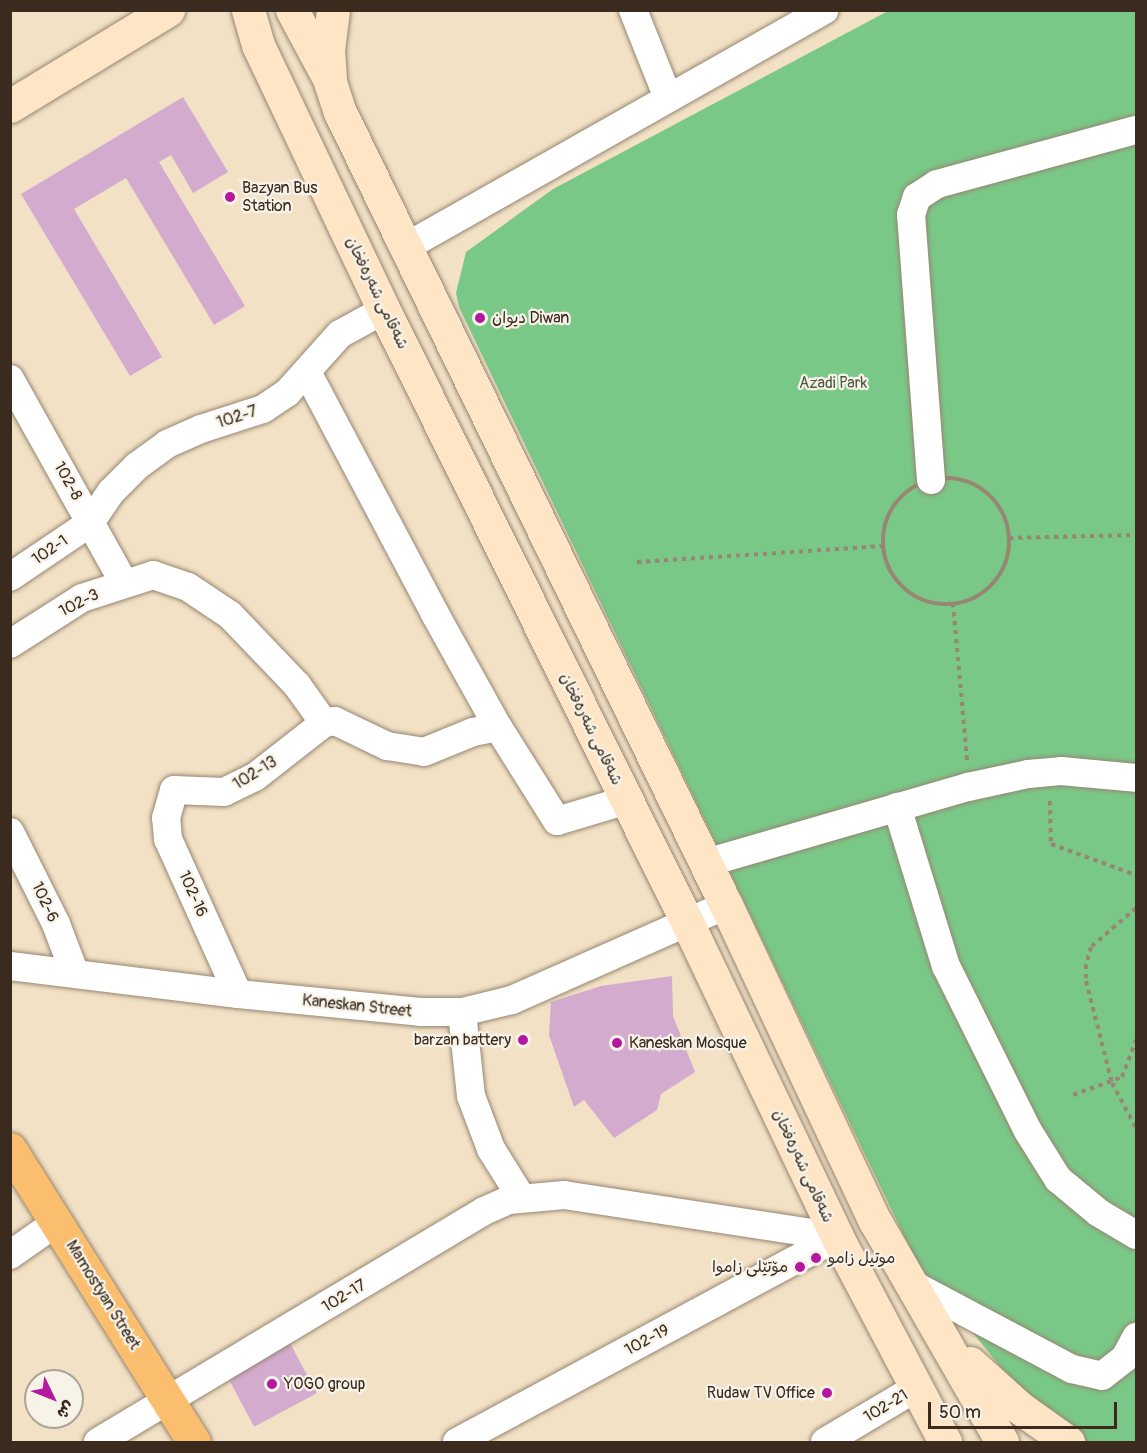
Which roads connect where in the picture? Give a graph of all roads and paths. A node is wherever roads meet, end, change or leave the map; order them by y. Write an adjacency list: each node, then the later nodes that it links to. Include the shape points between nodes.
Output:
1 (123, 10): 9 (main road)
2 (168, 10): 12 (main road)
3 (248, 10): 15 (main road, شەقامی شەرەفخان, via 258,45)
4 (292, 10): 10 (main road)
5 (333, 10): 10 (main road, via 328,50)
6 (633, 10): 11 (street)
7 (824, 10): 8 (street)
8 (787, 20): 11 (street)
9 (10, 81)
10 (330, 82): 14 (main road, via 340,112)
11 (668, 98): 14 (street)
12 (10, 106)
13 (1137, 130): 18 (street, via 937,184 917,197 911,215)
14 (404, 248): 37 (main road)
15 (384, 309): 16 (street, 102-7, via 340,334); 33 (main road, شەقامی شەرەفخان)
16 (307, 372): 19 (street, 102-7, via 263,409 201,429 160,450 111,492); 29 (street)
17 (10, 379): 19 (street, 102-8)
18 (931, 480): 21 (path, via 961,479 980,488 996,502 1006,521); 22 (path, via 919,484 895,504 883,533)
19 (90, 523): 24 (street, 102-1); 25 (street, 102-8)
20 (1137, 535): 21 (path)
21 (1008, 538): 26 (path, via 1005,562 996,580 980,594)
22 (883, 546): 23 (path); 26 (path, via 890,573 904,589 921,600)
23 (637, 562)
24 (10, 577)
25 (124, 583): 27 (street, 102-3, via 82,597); 28 (street, 102-3, via 153,575 188,587 230,615 278,663)
26 (953, 603): 31 (path, via 966,714)
27 (10, 644)
28 (324, 723): 29 (street, via 335,721 387,746 424,752 473,732); 32 (street, 102-13, via 255,777 224,792)
29 (498, 727): 33 (street, via 557,821)
30 (1137, 778): 31 (street, via 1061,771)
31 (968, 787): 35 (street)
32 (174, 790): 44 (street, 102-16, via 166,818 168,839)
33 (627, 800): 41 (main road, شەقامی شەرەفخان)
34 (1050, 801): 38 (path, via 1051,844)
35 (897, 807): 37 (street); 53 (street, via 946,966 1028,1131 1058,1179 1099,1214)
36 (10, 832): 43 (street, 102-6, via 56,924)
37 (706, 863): 39 (main road)
38 (1137, 874)
39 (726, 905): 41 (street, Kaneskan Street); 56 (main road, via 875,1221)
40 (1137, 908): 47 (path, via 1091,947 1086,965 1086,981)
41 (688, 924): 45 (street, Kaneskan Street, via 512,1000); 54 (main road, شەقامی شەرەفخان)
42 (10, 966): 43 (street, Kaneskan Street)
43 (75, 974): 44 (street, Kaneskan Street)
44 (238, 994): 45 (street, Kaneskan Street, via 420,1012)
45 (462, 1012): 51 (street, via 471,1096 491,1149)
46 (1137, 1040): 47 (path, via 1122,1077)
47 (1112, 1083): 48 (path); 49 (path)
48 (1073, 1095)
49 (1137, 1128)
50 (10, 1149): 52 (main road, Mamostyan Street)
51 (521, 1197): 54 (street, 102-17, via 564,1195); 60 (street, 102-17, via 484,1211)
52 (57, 1222): 55 (street); 60 (main road, Mamostyan Street)
53 (1137, 1235)
54 (837, 1237): 59 (main road, شەقامی شەرەفخان); 63 (street, 102-19)
55 (10, 1255)
56 (910, 1283): 57 (main road); 58 (street, via 1072,1369 1102,1376 1125,1358)
57 (945, 1336): 66 (main road); 67 (main road, via 993,1386)
58 (1137, 1337)
59 (916, 1388): 64 (street, 102-21); 65 (main road, شەقامی شەرەفخان)
60 (170, 1400): 61 (street, 102-17); 62 (main road, Mamostyan Street)
61 (98, 1443)
62 (195, 1443)
63 (457, 1443)
64 (825, 1443)
65 (945, 1443)
66 (1002, 1443)
67 (1068, 1443)

